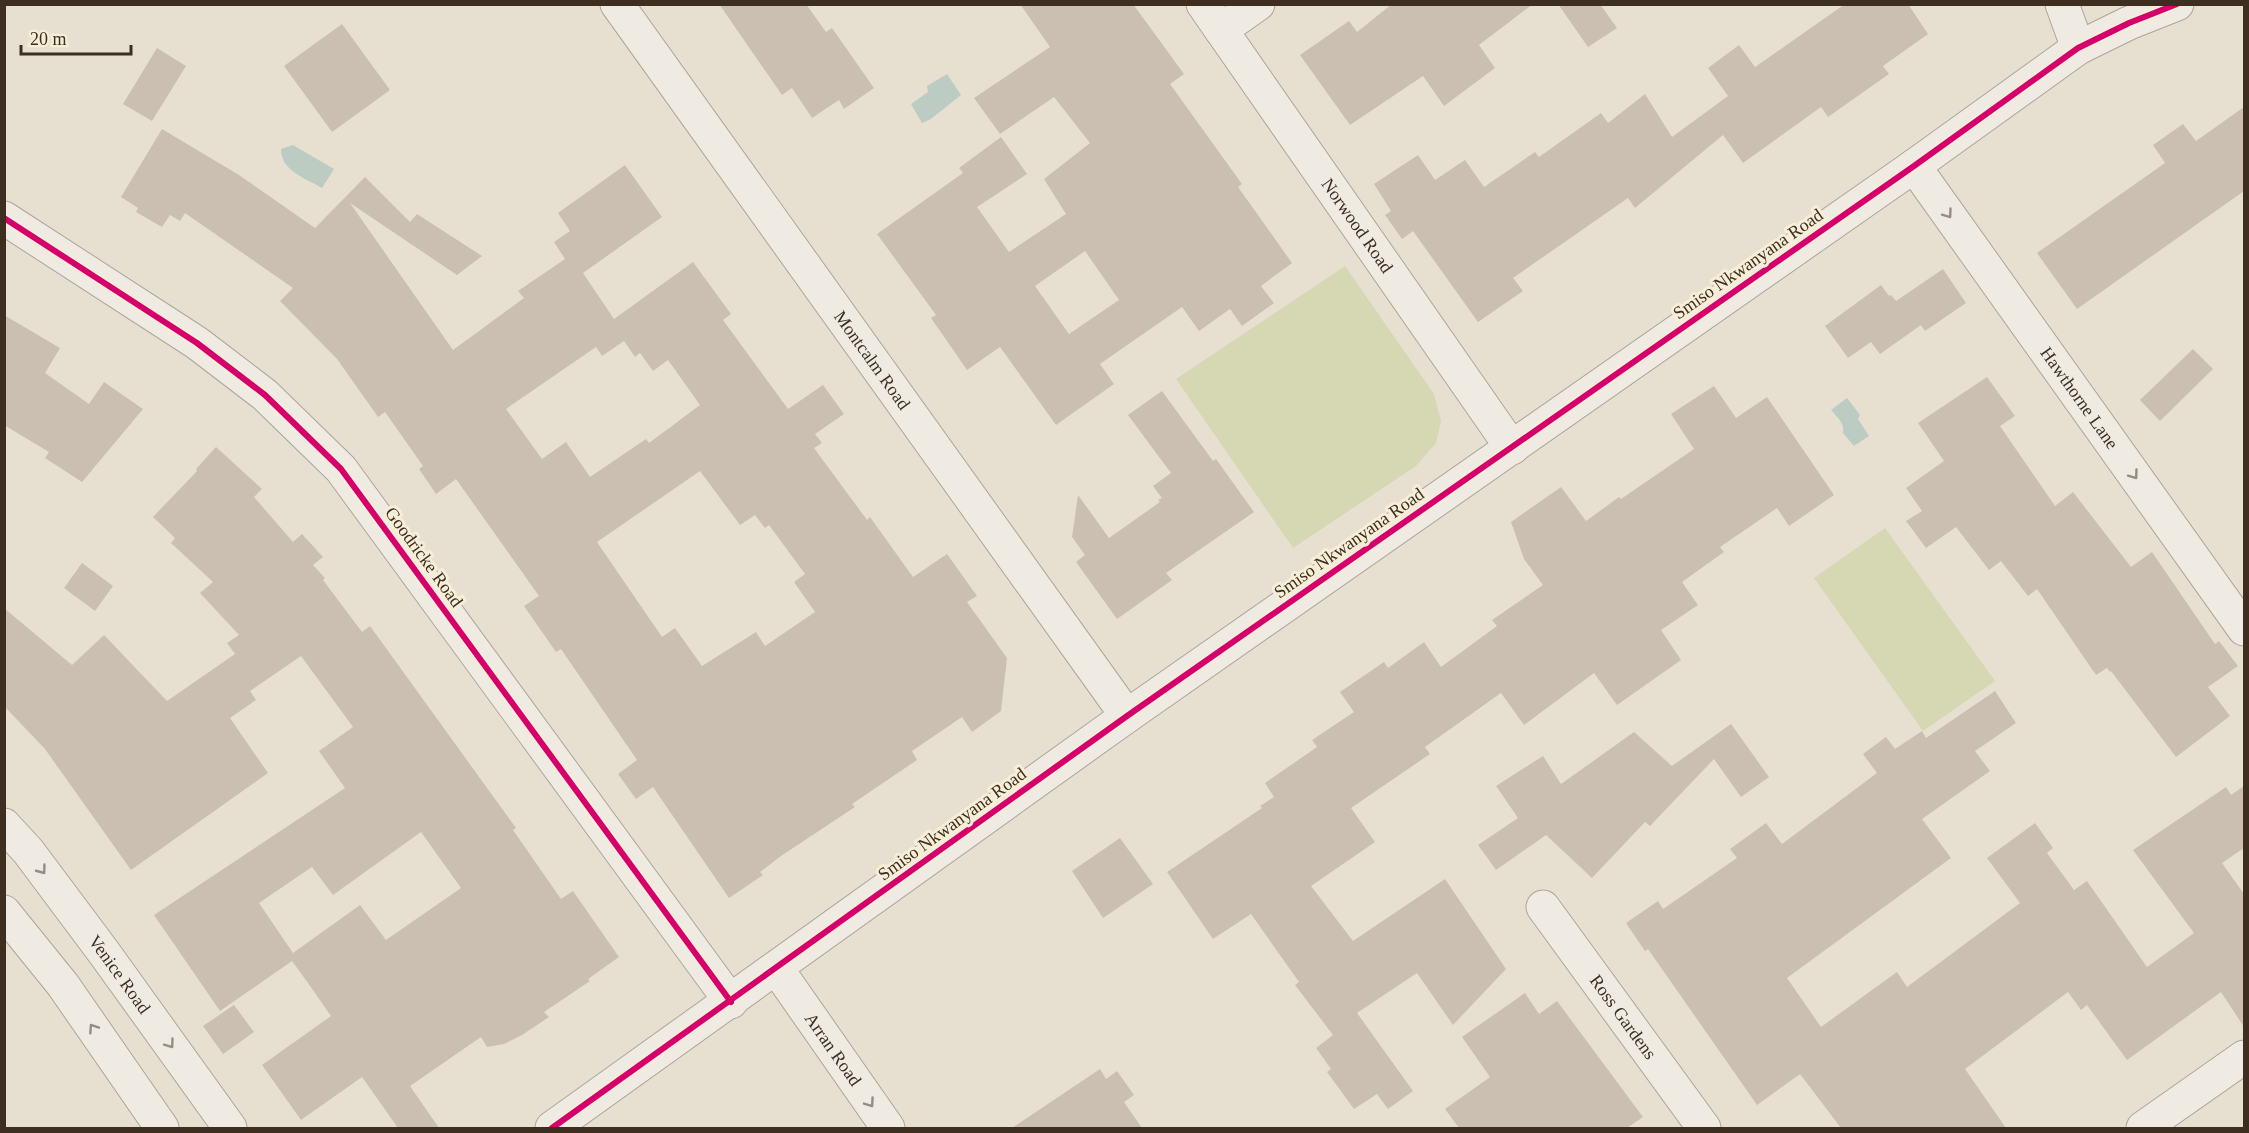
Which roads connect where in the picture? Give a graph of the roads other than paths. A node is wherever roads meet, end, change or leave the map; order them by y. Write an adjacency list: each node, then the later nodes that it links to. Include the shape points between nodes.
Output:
1 (617, 4): 11 (street, Montcalm Road)
2 (1258, 4): 5 (street)
3 (2062, 4): 6 (street)
4 (2177, 4): 6 (street, Smiso Nkwanyana Road)
5 (1212, 17): 9 (street, Norwood Road)
6 (2078, 48): 7 (street, Smiso Nkwanyana Road)
7 (1914, 166): 9 (street, Smiso Nkwanyana Road); 10 (street, Hawthorne Lane, one-way to 10)
8 (4, 218): 18 (street, Goodricke Road, via 196,343 265,395 341,469)
9 (1512, 448): 11 (street, Smiso Nkwanyana Road)
10 (2244, 629)
11 (1127, 716): 16 (street, Smiso Nkwanyana Road)
12 (4, 825): 15 (street, Venice Road, one-way to 15)
13 (1543, 907): 24 (street, Ross Gardens)
14 (4, 912): 17 (street)
15 (105, 954): 17 (street); 21 (street, Venice Road, one-way to 21)
16 (777, 969): 18 (street, Smiso Nkwanyana Road); 23 (street, Arran Road, one-way to 23)
17 (63, 985): 20 (street, one-way to 17)
18 (731, 1002): 22 (street, Smiso Nkwanyana Road)
19 (2244, 1057): 25 (street)
20 (162, 1128)
21 (230, 1128)
22 (552, 1128)
23 (888, 1128)
24 (1704, 1128)
25 (2143, 1128)

